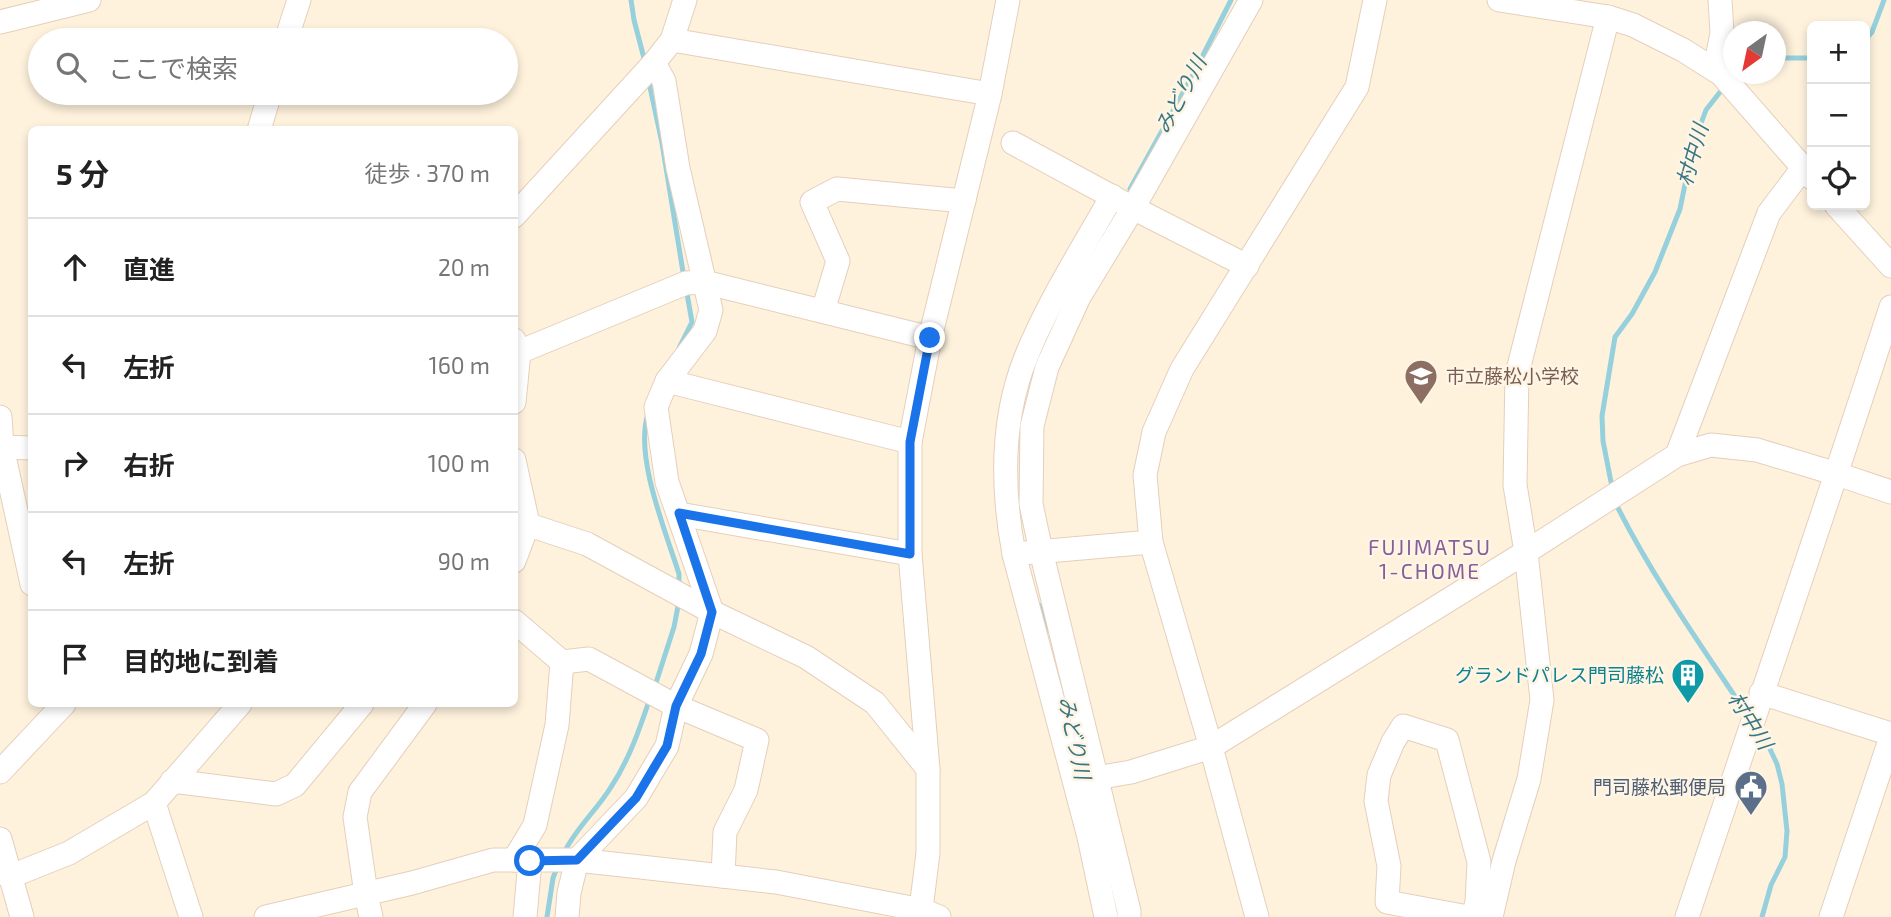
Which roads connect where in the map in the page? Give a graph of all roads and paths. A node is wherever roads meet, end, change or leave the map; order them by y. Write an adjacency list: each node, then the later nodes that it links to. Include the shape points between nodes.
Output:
1 (89, 0): 10 (street)
2 (299, 0): 11 (street)
3 (685, 0): 12 (street)
4 (1008, 0): 17 (street)
5 (1251, 0): 25 (street)
6 (1375, 0): 28 (street, via 1357,87)
7 (1499, 0): 9 (street)
8 (1720, 0): 13 (street)
9 (1612, 12): 15 (street); 48 (street, via 1517,374 1515,485)
10 (0, 22)
11 (290, 28)
12 (672, 40): 14 (street); 17 (street)
13 (1723, 56)
14 (654, 63): 27 (street); 30 (street, via 664,81)
15 (1723, 77)
16 (1729, 84): 21 (street)
17 (990, 94): 24 (street)
18 (266, 105): 19 (street)
19 (260, 126)
20 (1013, 143): 23 (street)
21 (1807, 172)
22 (1807, 174): 40 (street, via 1769,213)
23 (1112, 196): 25 (street); 50 (street, via 1048,312 1018,382 1008,428 1006,478)
24 (964, 201): 32 (street, via 837,190 813,202 838,261); 33 (street)
25 (1133, 208): 28 (street); 47 (street, via 1079,297 1047,367 1032,426 1031,504)
26 (1841, 210): 29 (street)
27 (518, 212)
28 (1247, 266): 46 (street, via 1182,369 1154,432 1145,475)
29 (1891, 266)
30 (704, 282): 32 (street); 34 (street, via 686,284); 35 (street, via 711,310 705,331)
31 (1891, 307): 41 (street)
32 (823, 311): 33 (street)
33 (930, 338): 37 (street)
34 (518, 346)
35 (667, 381): 37 (street); 44 (street, via 656,407 667,482)
36 (0, 417): 38 (street)
37 (910, 442): 49 (street)
38 (1, 447): 39 (street); 51 (street)
39 (28, 449)
40 (1677, 455): 41 (street, via 1711,445 1756,450); 48 (street)
41 (1837, 474): 42 (street); 55 (street)
42 (1891, 492)
43 (518, 495): 45 (street)
44 (679, 513): 49 (street); 52 (street)
45 (521, 522): 52 (street, via 587,544)
46 (1151, 542): 47 (street); 62 (street)
47 (1041, 551): 50 (street); 65 (street)
48 (1526, 552): 62 (street); 85 (street, via 1542,701 1529,779)
49 (910, 554): 63 (street)
50 (1014, 554): 81 (street)
51 (28, 566)
52 (712, 612): 56 (street, via 701,654); 63 (street, via 806,657 875,703)
53 (518, 624): 54 (street)
54 (562, 662): 56 (street, via 589,659); 69 (street, via 557,725 535,825)
55 (1758, 701): 61 (street); 86 (street)
56 (676, 706): 70 (street, via 667,746 636,798); 71 (street, via 757,740 746,790 725,832)
57 (61, 707): 64 (street)
58 (237, 707): 66 (street)
59 (360, 707): 66 (street, via 295,785 276,794)
60 (420, 707): 73 (street, via 360,792 355,817)
61 (1891, 735): 87 (street)
62 (1211, 747): 65 (street); 83 (street)
63 (928, 769): 74 (street)
64 (0, 772)
65 (1096, 778): 82 (street)
66 (172, 781): 67 (street)
67 (153, 803): 72 (street, via 69,853); 76 (street)
68 (0, 839): 72 (street)
69 (522, 860): 70 (street); 73 (street, via 493,860); 79 (street)
70 (577, 860): 71 (street); 80 (street)
71 (723, 876): 74 (street, via 776,882)
72 (9, 877): 75 (street)
73 (366, 894): 77 (street); 78 (street)
74 (927, 915)
75 (22, 917)
76 (191, 917)
77 (265, 917)
78 (371, 917)
79 (525, 917)
80 (567, 917)
81 (1106, 917)
82 (1129, 917)
83 (1257, 917)
84 (1470, 917): 84 (street, via 1387,902 1390,866 1376,801 1379,775 1403,726 1447,740 1479,862 1477,902)
85 (1491, 917)
86 (1687, 917)
87 (1831, 917)

